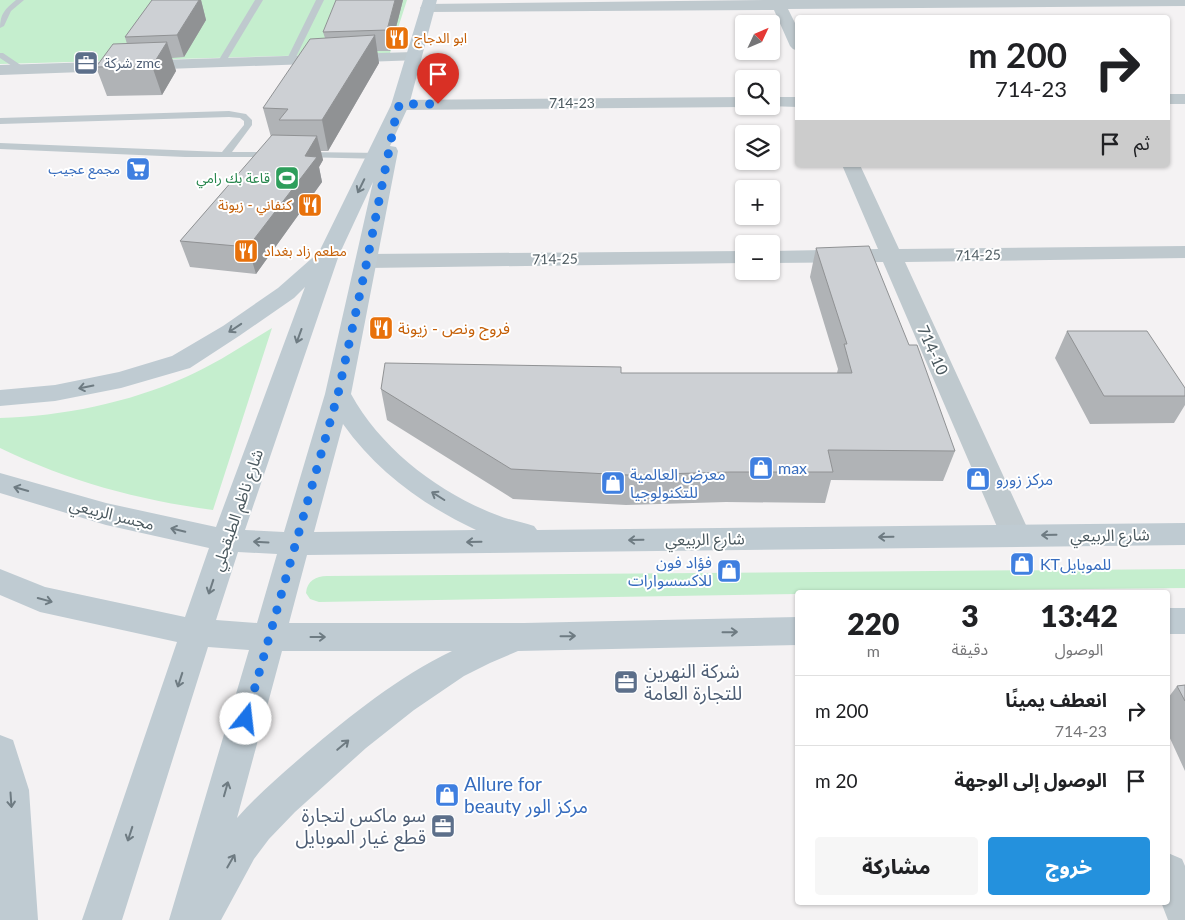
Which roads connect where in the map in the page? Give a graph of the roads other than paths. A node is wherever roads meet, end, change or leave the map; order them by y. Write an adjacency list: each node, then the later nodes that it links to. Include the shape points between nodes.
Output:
1 (20, 0): 7 (lane, via 8,10)
2 (259, 0): 12 (lane)
3 (320, 0): 11 (lane)
4 (778, 3): 5 (street); 6 (street); 8 (street)
5 (1180, 3)
6 (429, 4): 10 (main road, شارع ناظم الطبقجلي)
7 (0, 26)
8 (795, 40)
9 (0, 55): 13 (lane)
10 (413, 57): 11 (street); 20 (main road, شارع ناظم الطبقجلي)
11 (290, 61): 12 (street)
12 (221, 63): 13 (street)
13 (21, 68): 14 (street)
14 (0, 70)
15 (1170, 99): 16 (street)
16 (1185, 99)
17 (735, 102): 20 (street, 714-23)
18 (780, 102): 19 (street)
19 (795, 102)
20 (398, 107): 24 (main road, شارع ناظم الطبقجلي)
21 (0, 121): 23 (lane, via 243,116 248,125)
22 (0, 146): 23 (lane)
23 (225, 154): 24 (lane)
24 (382, 156): 27 (main road, شارع ناظم الطبقجلي, one-way to 27); 31 (main road, شارع ناظم الطبقجلي)
25 (851, 167): 28 (street, 714-10)
26 (1185, 252): 28 (street, 714-25)
27 (328, 255): 33 (main road, one-way to 33, via 286,293 181,362 121,380 55,393); 37 (main road, شارع ناظم الطبقجلي, one-way to 37)
28 (891, 255): 30 (street, 714-25); 36 (street, 714-10)
29 (735, 257): 31 (street, 714-25)
30 (780, 257)
31 (367, 261): 32 (main road, شارع ناظم الطبقجلي)
32 (338, 394): 38 (main road, one-way to 32, via 488,523 427,489 401,470 368,438 346,412); 39 (main road, شارع ناظم الطبقجلي)
33 (0, 398)
34 (0, 483): 37 (main road, مجسر الربيعي, one-way to 34, via 106,514)
35 (1185, 534): 36 (main road, شارع الربيعي, one-way to 36)
36 (1016, 536): 38 (main road, شارع الربيعي, one-way to 38)
37 (226, 540): 39 (main road, شارع الربيعي, one-way to 37); 44 (main road, شارع ناظم الطبقجلي, one-way to 44)
38 (546, 541): 39 (main road, شارع الربيعي, one-way to 39)
39 (295, 544): 46 (main road, شارع ناظم الطبقجلي)
40 (0, 582): 44 (main road, one-way to 44, via 40,599)
41 (1170, 621): 42 (main road)
42 (1185, 621)
43 (795, 630): 45 (main road, one-way to 43)
44 (196, 633): 46 (main road); 51 (main road, شارع ناظم الطبقجلي, one-way to 51)
45 (524, 637): 46 (main road, one-way to 45); 53 (main road, one-way to 45, via 240,845 279,801 325,760 396,704 453,666 478,653)
46 (269, 638): 52 (main road, شارع ناظم الطبقجلي, one-way to 46)
47 (0, 752): 50 (main road, one-way to 50, via 10,790)
48 (1170, 878): 49 (street)
49 (1185, 912)
50 (18, 920)
51 (102, 920)
52 (189, 920)
53 (200, 920)

